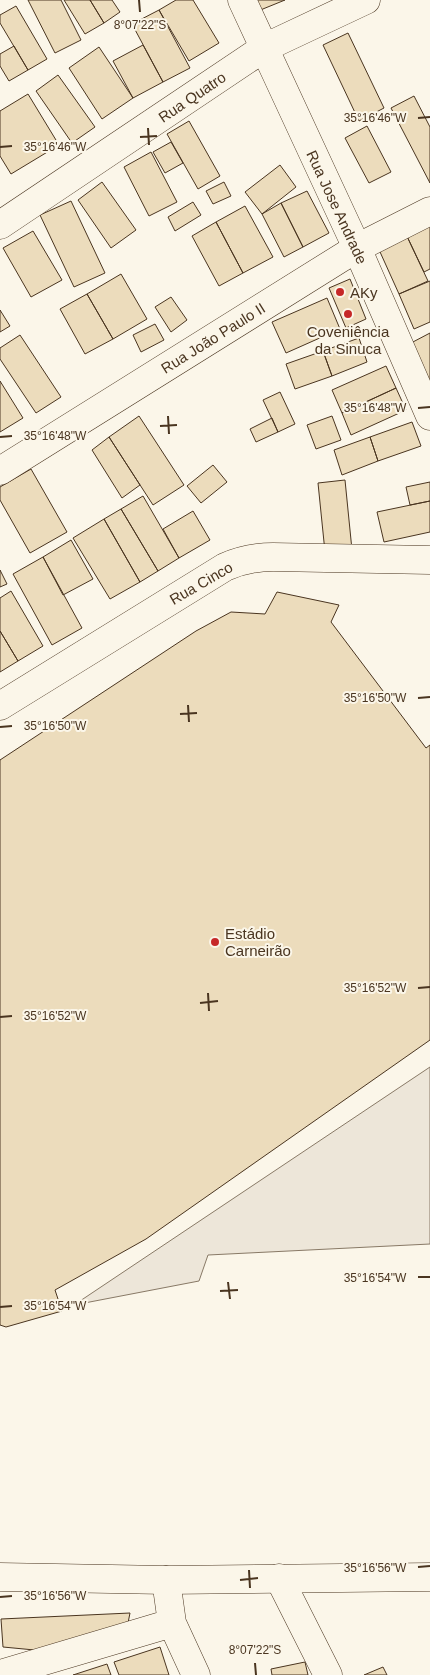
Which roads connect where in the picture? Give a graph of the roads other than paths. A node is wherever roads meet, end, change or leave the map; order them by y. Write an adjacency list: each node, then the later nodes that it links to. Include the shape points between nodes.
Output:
1 (242, 0): 3 (street, Rua Jose Andrade)
2 (366, 0): 3 (street, Rua Quatro)
3 (264, 48): 5 (street, Rua Quatro); 6 (street, Rua Jose Andrade)
4 (430, 211): 6 (street, Rua João Paulo II)
5 (0, 226)
6 (357, 248): 7 (street, Rua Jose Andrade); 8 (street, Rua João Paulo II)
7 (430, 416)
8 (0, 470)
9 (430, 560): 10 (street, Rua Cinco, via 258,557 242,560 225,567)
10 (0, 706)
11 (0, 1577): 14 (street)
12 (430, 1577): 13 (street)
13 (279, 1578): 14 (street); 19 (street)
14 (166, 1580): 15 (street)
15 (172, 1624): 16 (street); 18 (street)
16 (34, 1670): 17 (street)
17 (0, 1674)
18 (196, 1675)
19 (328, 1675)

